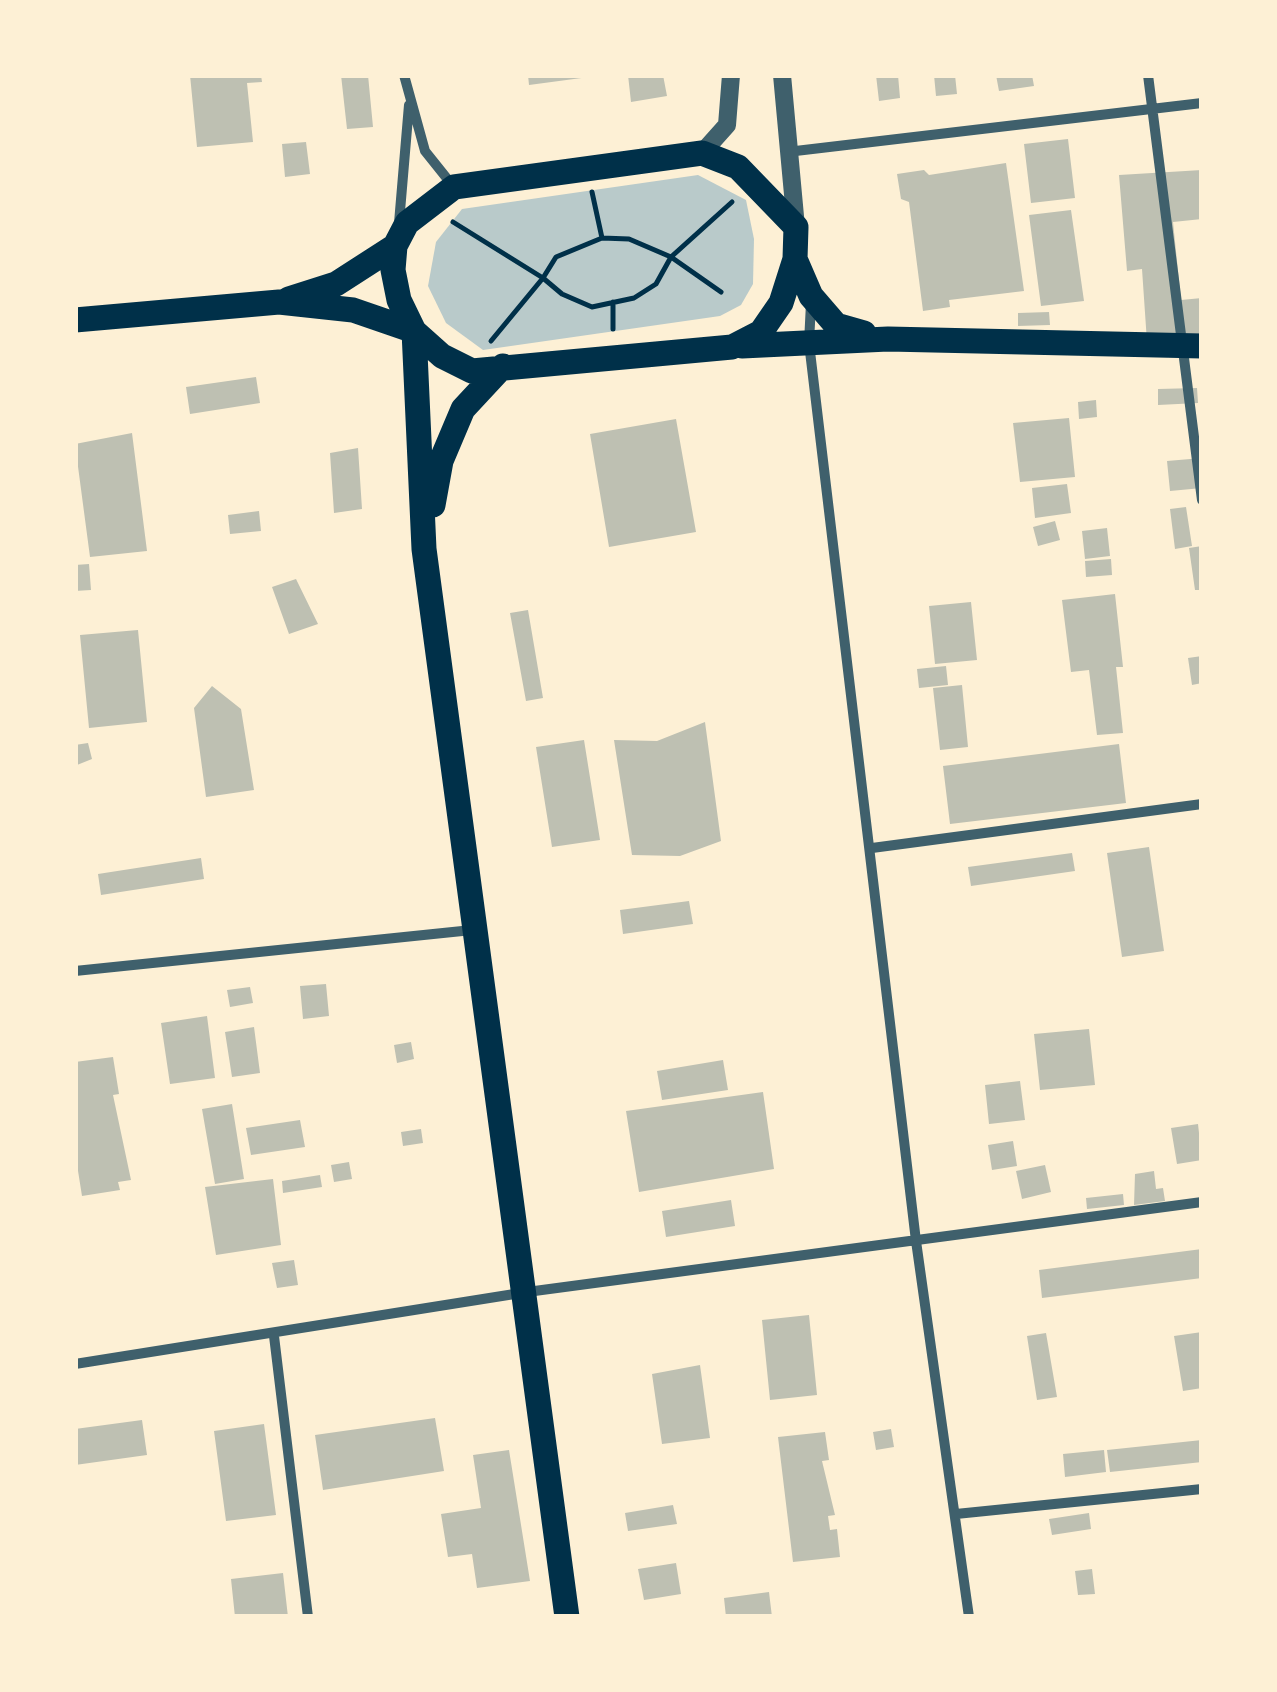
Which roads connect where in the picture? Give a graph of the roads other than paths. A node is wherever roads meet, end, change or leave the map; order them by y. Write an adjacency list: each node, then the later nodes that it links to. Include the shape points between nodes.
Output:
1 (404, 75): 6 (street)
2 (731, 75): 9 (street, via 727,126)
3 (782, 75): 8 (street)
4 (1148, 75): 7 (street)
5 (1202, 103): 7 (street)
6 (409, 104): 10 (street, via 425,151); 12 (street)
7 (1152, 106): 8 (street); 20 (street)
8 (786, 152): 11 (street)
9 (702, 153): 10 (main road); 11 (main road, via 738,167)
10 (454, 186): 12 (main road, via 407,223)
11 (796, 227): 13 (main road)
12 (397, 243): 15 (main road, via 336,284); 17 (main road, via 393,270)
13 (794, 259): 14 (main road); 21 (main road, via 781,304 761,332)
14 (811, 296): 18 (main road, via 836,326); 19 (street)
15 (279, 302): 16 (main road); 17 (main road, via 353,310)
16 (75, 320)
17 (414, 331): 22 (main road, via 472,371); 24 (main road)
18 (888, 340): 19 (main road); 20 (main road)
19 (809, 343): 21 (main road); 26 (street)
20 (1193, 344): 23 (street)
21 (732, 347): 22 (main road)
22 (493, 358): 24 (main road, via 441,461)
23 (1202, 500)
24 (424, 549): 27 (main road)
25 (1202, 804): 26 (street)
26 (872, 848): 30 (street)
27 (472, 930): 28 (street); 31 (main road)
28 (75, 971)
29 (1202, 1202): 30 (street)
30 (916, 1240): 31 (street); 35 (street)
31 (527, 1292): 32 (street); 37 (main road)
32 (274, 1336): 33 (street); 36 (street)
33 (75, 1364)
34 (1202, 1489): 35 (street)
35 (956, 1514): 38 (street)
36 (308, 1617)
37 (566, 1617)
38 (968, 1617)

